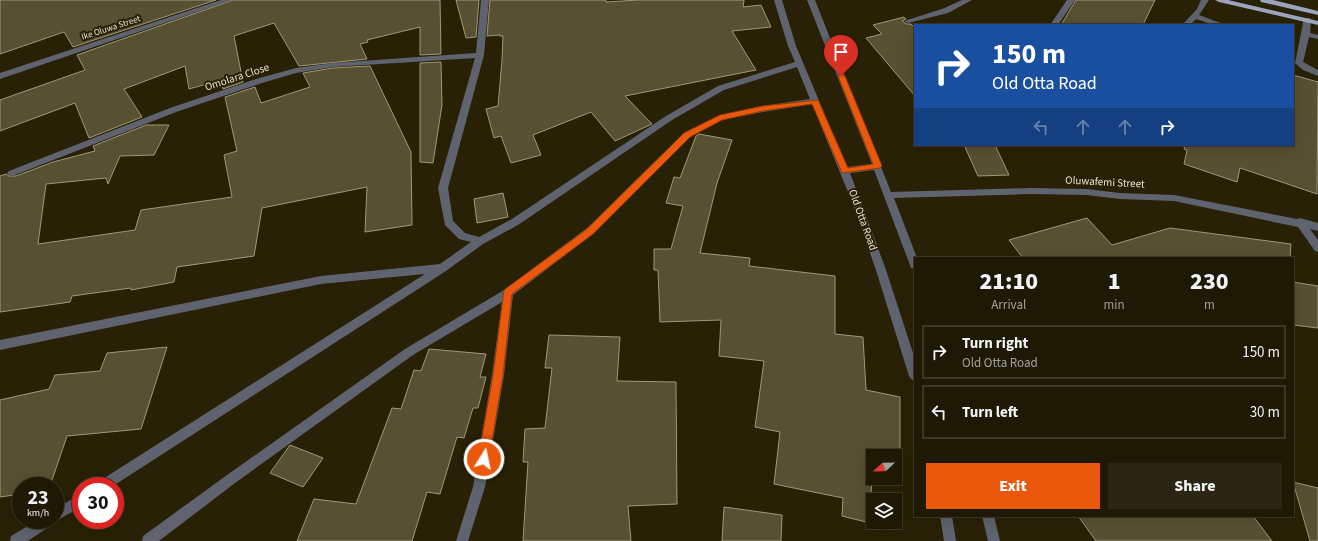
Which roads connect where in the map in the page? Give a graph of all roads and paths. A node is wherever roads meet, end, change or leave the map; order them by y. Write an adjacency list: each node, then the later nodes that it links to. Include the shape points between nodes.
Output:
1 (228, 0): 23 (street, Ike Oluwa Street)
2 (485, 0): 20 (street)
3 (778, 0): 21 (street, Old Otta Road)
4 (811, 0): 25 (street)
5 (968, 0): 12 (street, via 945,11)
6 (1071, 0): 15 (street)
7 (1205, 0): 11 (street)
8 (1219, 0): 13 (main road)
9 (1264, 0): 10 (main road)
10 (1318, 13)
11 (1194, 16): 16 (street); 17 (street)
12 (908, 20)
13 (1307, 20): 14 (main road); 18 (street)
14 (1318, 23)
15 (1055, 24)
16 (1187, 24)
17 (1219, 24)
18 (1306, 34): 19 (street); 22 (street, via 1300,63)
19 (1318, 37)
20 (480, 55): 27 (street, Omolara Close, via 333,65 296,71 173,110); 31 (street, via 443,188 448,222 462,236)
21 (800, 63): 24 (street, Old Otta Road); 31 (street, via 721,88 669,118 515,222)
22 (1318, 72)
23 (0, 76)
24 (813, 96): 26 (street, Old Otta Road); 35 (street, via 720,118 687,135 590,231)
25 (878, 166): 26 (street); 28 (street)
26 (845, 171): 37 (street, Old Otta Road, via 880,267)
27 (12, 173)
28 (889, 195): 29 (street, Oluwafemi Street, via 1086,192 1174,198); 33 (street)
29 (1300, 222): 30 (street, Oluwafemi Street); 32 (street)
30 (1318, 227)
31 (480, 241): 34 (street)
32 (1318, 248)
33 (914, 263)
34 (442, 268): 36 (street, via 321,280); 38 (street)
35 (508, 293): 43 (street, via 409,352); 44 (street, via 498,375 479,487)
36 (0, 345)
37 (914, 373)
38 (116, 477)
39 (946, 517): 45 (street)
40 (988, 517): 46 (street)
41 (35, 529): 42 (street)
42 (16, 541)
43 (148, 541)
44 (462, 541)
45 (950, 541)
46 (994, 541)

